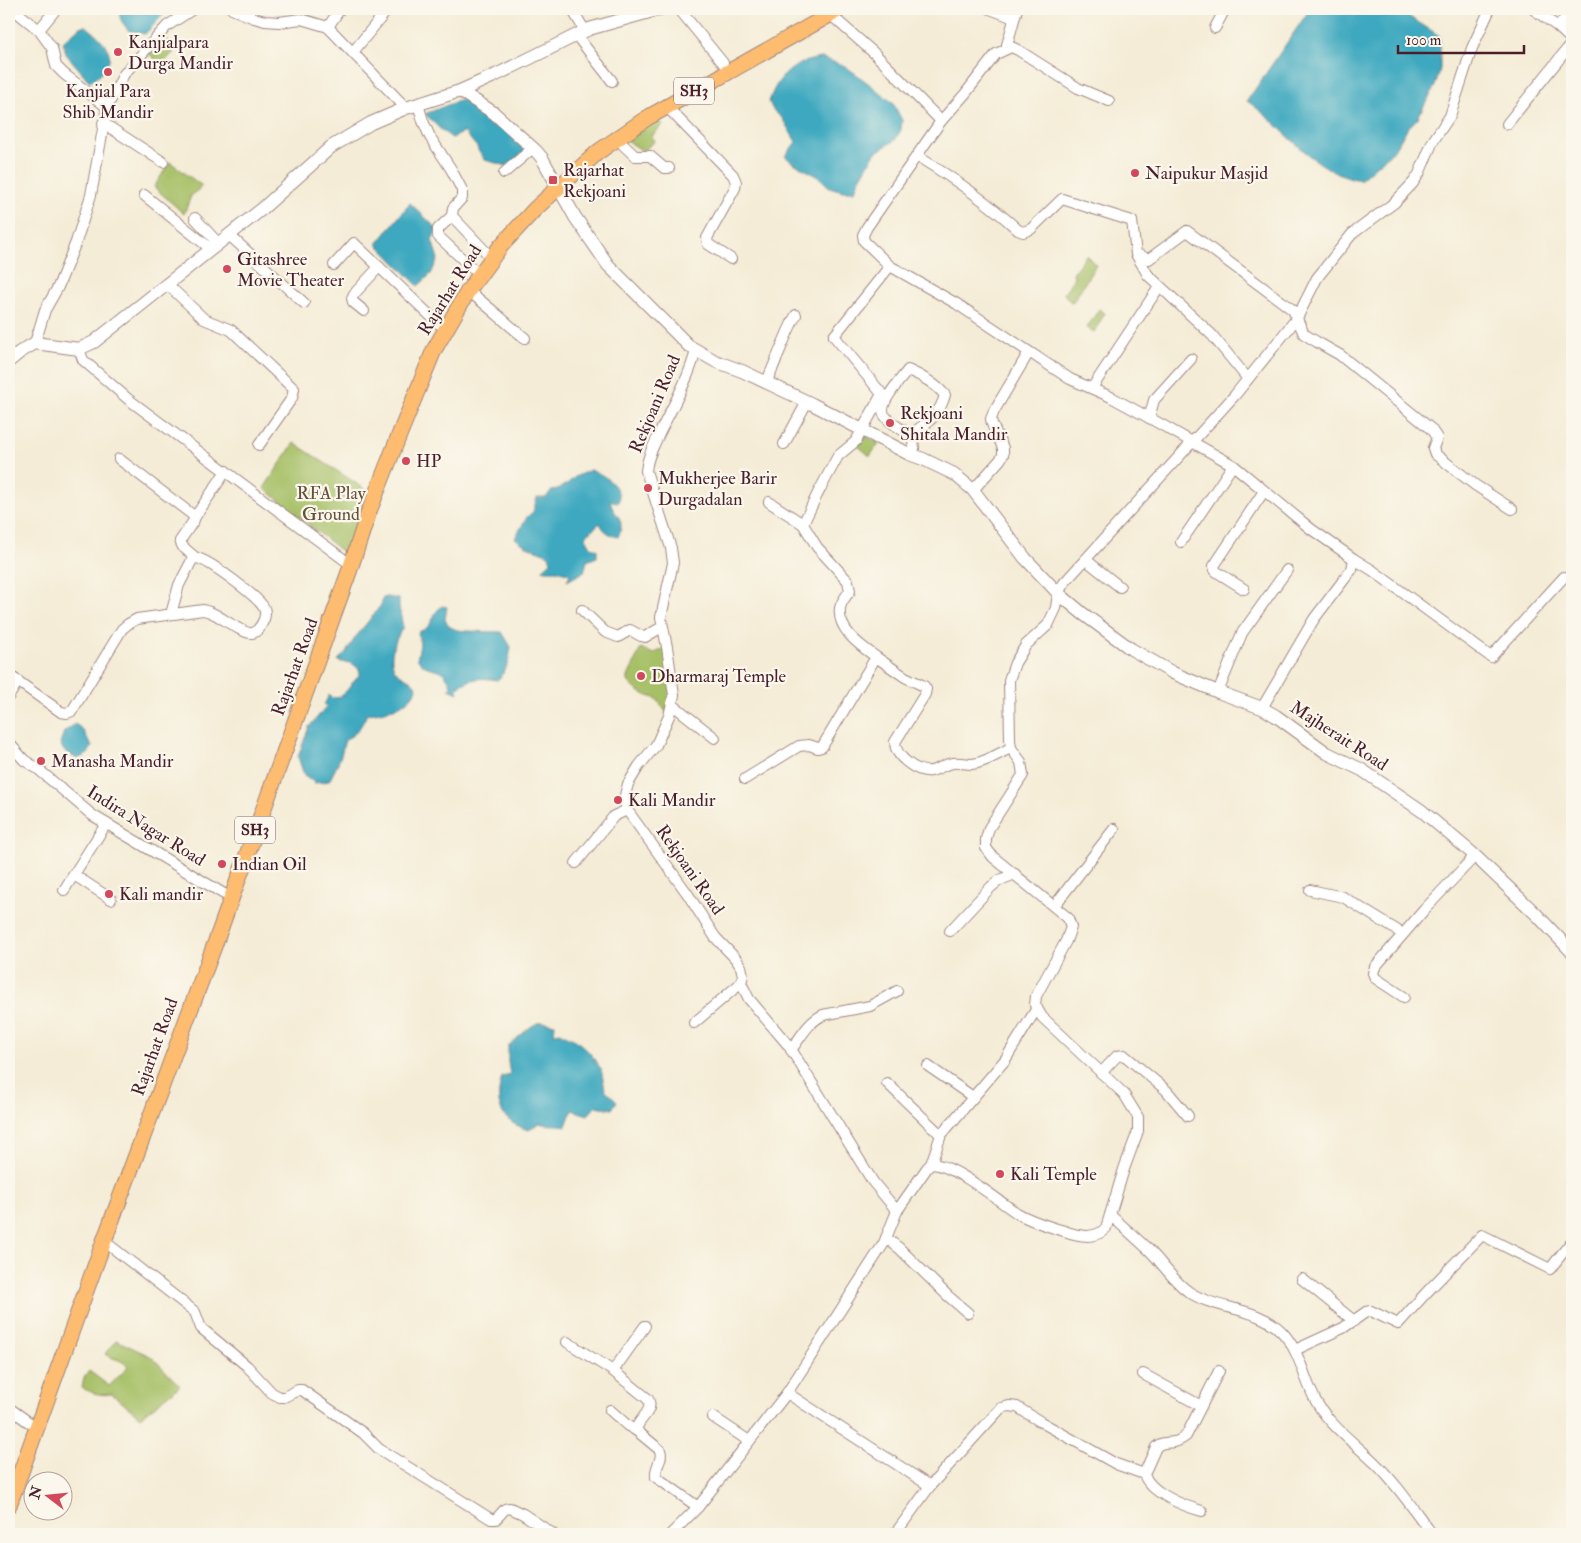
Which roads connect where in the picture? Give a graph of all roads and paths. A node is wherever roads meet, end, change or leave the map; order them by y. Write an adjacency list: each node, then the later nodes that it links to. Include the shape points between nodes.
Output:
1 (13, 9): 20 (street)
2 (56, 9): 20 (street)
3 (193, 9): 29 (street, via 167,26 124,74)
4 (232, 9): 17 (street, via 264,21 301,19)
5 (340, 9): 17 (street)
6 (388, 9): 24 (street)
7 (572, 9): 21 (street)
8 (660, 9): 21 (street)
9 (679, 9): 25 (street)
10 (990, 9): 16 (street)
11 (1225, 9): 19 (street)
12 (1490, 9): 60 (street, via 1472,48 1450,116 1433,141 1419,174 1394,203 1352,234 1317,278)
13 (1533, 9): 18 (street)
14 (829, 10): 25 (main road, Rajarhat Road / SH3); 31 (main road, Rajarhat Road / SH3); 32 (street)
15 (1572, 10): 18 (street)
16 (1016, 13): 23 (street)
17 (328, 27): 24 (street)
18 (1558, 27): 22 (street)
19 (1215, 28)
20 (39, 30): 29 (street, via 49,43 56,66)
21 (581, 33): 26 (street); 27 (street)
22 (1572, 42): 34 (street)
23 (1007, 45): 28 (street, via 1078,88); 32 (street, via 1009,48 996,54)
24 (352, 52): 30 (street)
25 (723, 63): 41 (main road, Rajarhat Road / SH3, via 638,114 596,145)
26 (612, 81)
27 (460, 91): 30 (street); 36 (street, Rekjoani Road, via 494,113)
28 (1109, 101)
29 (106, 106): 33 (street)
30 (412, 106): 43 (street, via 462,190 462,198); 45 (street, via 371,123 331,147)
31 (667, 107): 35 (main road, Rajarhat Road / SH3); 49 (street, via 733,175 736,182 706,238 708,244)
32 (941, 121): 37 (street)
33 (103, 123): 38 (street); 63 (street, via 91,195 76,242 45,310)
34 (1507, 124)
35 (617, 139): 39 (street, via 635,156 650,156 664,168); 41 (main road, Rajarhat Road / SH3)
36 (533, 148): 40 (street); 41 (street, Rekjoani Road)
37 (917, 156): 48 (street, via 959,182 1023,232 1062,199 1132,221); 52 (street, via 863,235 864,241)
38 (164, 162)
39 (669, 168)
40 (504, 173)
41 (556, 184): 47 (main road, Rajarhat Road / SH3, via 510,224); 56 (main road, Rajarhat Road / SH3, via 500,247); 65 (street, Rekjoani Road, via 608,265 683,341)
42 (144, 195): 46 (street)
43 (452, 216): 47 (street); 53 (street, via 438,229 438,236)
44 (195, 218): 46 (street)
45 (229, 235): 46 (street); 57 (street)
46 (214, 246): 54 (street)
47 (486, 252): 53 (main road, Rajarhat Road / SH3)
48 (1136, 254): 55 (street, via 1144,270); 60 (street, via 1148,259 1187,232 1293,310)
49 (731, 259)
50 (334, 265): 51 (street, via 354,243)
51 (379, 266): 58 (street, via 352,298); 61 (street)
52 (890, 266): 66 (street, via 957,304); 74 (street, via 834,336 882,394)
53 (473, 270): 61 (main road, Rajarhat Road / SH3)
54 (167, 284): 64 (street, via 94,342); 78 (street, via 204,319 231,330 294,389 292,398)
55 (1159, 287): 69 (street, via 1212,335); 71 (street)
56 (468, 291): 62 (street); 143 (main road, Rajarhat Road / SH3, via 425,371 368,514 216,941)
57 (304, 303)
58 (364, 311)
59 (796, 315): 70 (street)
60 (1297, 318): 69 (street); 86 (street, via 1304,334 1340,355 1432,429 1437,438 1433,448 1435,454 1445,463)
61 (439, 324): 93 (main road, Rajarhat Road / SH3, via 377,474)
62 (525, 338)
63 (35, 343): 64 (street); 68 (street)
64 (78, 349): 82 (street, via 83,360 128,399)
65 (696, 350): 70 (street, Rekjoani Road); 101 (street, Rekjoani Road, via 647,462 647,476 673,563 662,607)
66 (1029, 352): 71 (street, via 1070,380); 83 (street, via 992,419 1003,455)
67 (1191, 359): 73 (street, via 1154,400)
68 (9, 361)
69 (1248, 379): 76 (street)
70 (766, 383): 72 (street, Rekjoani Road)
71 (1092, 388): 73 (street)
72 (807, 402): 74 (street, Rekjoani Road); 77 (street)
73 (1149, 418): 76 (street)
74 (863, 430): 79 (street, Rekjoani Road); 88 (street, via 838,456)
75 (909, 436): 75 (street, via 884,415 883,410 884,403 908,370 945,395 935,417); 79 (street, via 914,449)
76 (1193, 442): 81 (street); 92 (street)
77 (784, 444)
78 (259, 445)
79 (909, 454): 83 (street, Rekjoani Road, via 954,474)
80 (119, 460): 87 (street)
81 (1233, 466): 84 (street); 89 (street)
82 (226, 471): 87 (street); 93 (street)
83 (973, 490): 98 (street, Rekjoani Road, via 1025,558)
84 (1264, 491): 91 (street, via 1310,529); 97 (street, via 1214,566 1217,572)
85 (769, 502): 88 (street)
86 (1512, 509)
87 (195, 517): 90 (street, via 180,542)
88 (803, 524): 102 (street, via 817,547 848,581 850,591 840,609 844,628)
89 (1181, 542)
90 (196, 558): 100 (street, via 179,585); 100 (street, via 206,561 263,606 263,623 252,633 212,612 194,610)
91 (1354, 559): 95 (street, via 1492,657); 107 (street, via 1352,569 1308,628)
92 (1086, 560): 96 (street); 98 (street)
93 (346, 561): 121 (main road, Rajarhat Road / SH3)
94 (1287, 570): 104 (street, via 1242,633)
95 (1564, 577)
96 (1120, 587)
97 (1244, 589)
98 (1058, 593): 104 (street, Majherait Road, via 1130,649 1173,673); 110 (street, via 1056,608 1048,625 1022,650 1009,680)
99 (582, 610): 101 (street, via 606,632 618,637 630,630 645,637)
100 (171, 614): 103 (street, via 136,619 122,629 72,711 61,712)
101 (662, 627): 106 (street, Rekjoani Road, via 674,695)
102 (876, 657): 110 (street, via 926,689 895,742 902,758 918,769 933,770 958,762 972,764); 111 (street, via 822,747 799,746)
103 (13, 678): 105 (street)
104 (1218, 692): 107 (street, Majherait Road)
105 (9, 696)
106 (672, 705): 108 (street); 112 (street, Rekjoani Road, via 656,745 628,784 624,799)
107 (1262, 708): 115 (street, Majherait Road, via 1327,753 1362,770 1422,811)
108 (715, 738)
109 (9, 743): 113 (street, Indira Nagar Road, via 24,760)
110 (1011, 748): 117 (street, via 1021,762 1023,775 989,828 986,848)
111 (745, 779)
112 (627, 810): 116 (street, via 614,816); 127 (street, Rekjoani Road, via 715,937 736,959 743,976)
113 (106, 824): 118 (street); 121 (street, Indira Nagar Road)
114 (1114, 829): 123 (street)
115 (1475, 856): 125 (street); 126 (street, Majherait Road)
116 (576, 863)
117 (1015, 874): 123 (street); 124 (street, via 991,887)
118 (74, 875): 119 (street); 122 (street)
119 (64, 890)
120 (1310, 890): 125 (street, via 1343,897)
121 (224, 894): 159 (main road, Rajarhat Road / SH3)
122 (111, 899)
123 (1055, 905): 130 (street, via 1068,918 1071,927 1036,996)
124 (950, 932)
125 (1403, 934): 129 (street, via 1374,967 1373,973 1375,978)
126 (1572, 952)
127 (741, 983): 131 (street); 132 (street, Rekjoani Road, via 749,999)
128 (897, 991): 132 (street, via 870,1006 816,1018)
129 (1404, 997)
130 (1037, 1008): 134 (street, via 1042,1017); 136 (street, via 1004,1060)
131 (694, 1023)
132 (791, 1050): 140 (street, Rekjoani Road, via 873,1182)
133 (928, 1066): 136 (street)
134 (1102, 1073): 137 (street, via 1117,1056 1124,1055 1166,1090); 141 (street, via 1124,1094 1139,1123)
135 (887, 1083): 138 (street)
136 (973, 1097): 138 (street)
137 (1188, 1116)
138 (941, 1135): 139 (street)
139 (931, 1164): 140 (street); 141 (street, via 952,1170 1033,1221 1070,1233 1096,1236 1106,1228)
140 (897, 1211): 142 (street)
141 (1110, 1216): 150 (street, via 1188,1291 1199,1298 1262,1317 1282,1332)
142 (886, 1238): 146 (street); 154 (street)
143 (104, 1241): 159 (main road, Rajarhat Road / SH3); 168 (street, via 195,1312 201,1328 247,1366 276,1396 284,1397 302,1390 363,1433 379,1449 491,1518 496,1519 510,1508)
144 (1572, 1241): 147 (street, via 1550,1269 1482,1235 1398,1324 1371,1311)
145 (1302, 1279): 147 (street)
146 (968, 1313)
147 (1354, 1321): 150 (street)
148 (645, 1326): 151 (street)
149 (567, 1342): 151 (street)
150 (1295, 1350): 171 (street, via 1317,1403 1344,1435 1390,1479)
151 (613, 1371): 160 (street, via 650,1402)
152 (1219, 1371): 155 (street)
153 (1143, 1374): 155 (street)
154 (787, 1394): 161 (street); 164 (street)
155 (1201, 1406): 162 (street, via 1186,1436 1156,1447)
156 (9, 1408): 159 (street)
157 (610, 1410): 160 (street)
158 (713, 1416): 161 (street)
159 (33, 1425): 163 (main road, Rajarhat Road / SH3); 165 (main road, Rajarhat Road / SH3)
160 (637, 1431): 166 (street, via 660,1450 656,1476)
161 (749, 1441): 166 (street)
162 (1144, 1474): 164 (street, via 1116,1464 1017,1407 1009,1406 1001,1408); 167 (street, via 1149,1483 1164,1495)
163 (9, 1482)
164 (930, 1486): 170 (street)
165 (9, 1505)
166 (698, 1507): 169 (street)
167 (1202, 1511)
168 (553, 1534)
169 (671, 1534)
170 (895, 1534)
171 (1432, 1534)

